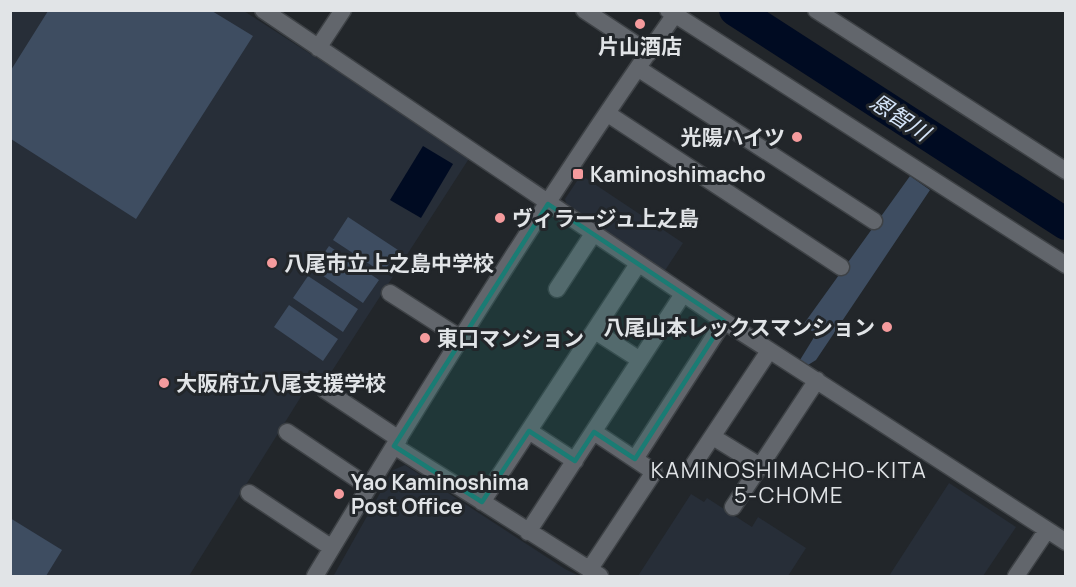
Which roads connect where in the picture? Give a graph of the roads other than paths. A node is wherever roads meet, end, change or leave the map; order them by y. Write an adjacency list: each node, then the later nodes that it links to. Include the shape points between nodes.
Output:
1 (263, 10): 6 (street)
2 (343, 10): 6 (street)
3 (584, 10): 7 (street)
4 (816, 10): 10 (street)
5 (673, 12): 7 (street); 15 (street)
6 (318, 48): 11 (street)
7 (649, 53): 8 (street)
8 (639, 69): 9 (street); 12 (street)
9 (608, 114): 11 (street); 16 (street)
10 (1065, 171)
11 (548, 204): 13 (street); 22 (street)
12 (874, 221)
13 (593, 234): 14 (street); 17 (street)
14 (638, 264): 19 (street); 21 (street)
15 (1065, 265)
16 (841, 267)
17 (557, 289)
18 (390, 293): 22 (street)
19 (683, 294): 20 (street); 24 (street)
20 (724, 321): 23 (street); 32 (street)
21 (595, 331): 24 (street); 27 (street)
22 (462, 339): 31 (street)
23 (769, 351): 25 (street); 30 (street)
24 (640, 360): 29 (street)
25 (817, 380): 34 (street); 40 (street)
26 (324, 390): 31 (street)
27 (529, 431): 33 (street); 38 (street)
28 (287, 432): 36 (street)
29 (594, 432): 32 (street); 33 (street)
30 (712, 437): 34 (street); 35 (street)
31 (396, 442): 36 (street); 38 (street)
32 (635, 459): 44 (street, via 654,472)
33 (575, 461): 41 (street)
34 (760, 466): 39 (street)
35 (690, 471)
36 (369, 487): 43 (street)
37 (249, 493): 43 (street)
38 (482, 502): 41 (street)
39 (733, 507)
40 (1047, 531): 42 (street); 46 (street)
41 (528, 532): 44 (street)
42 (1065, 542)
43 (332, 548): 45 (street)
44 (594, 573)
45 (315, 576)
46 (1016, 576)

